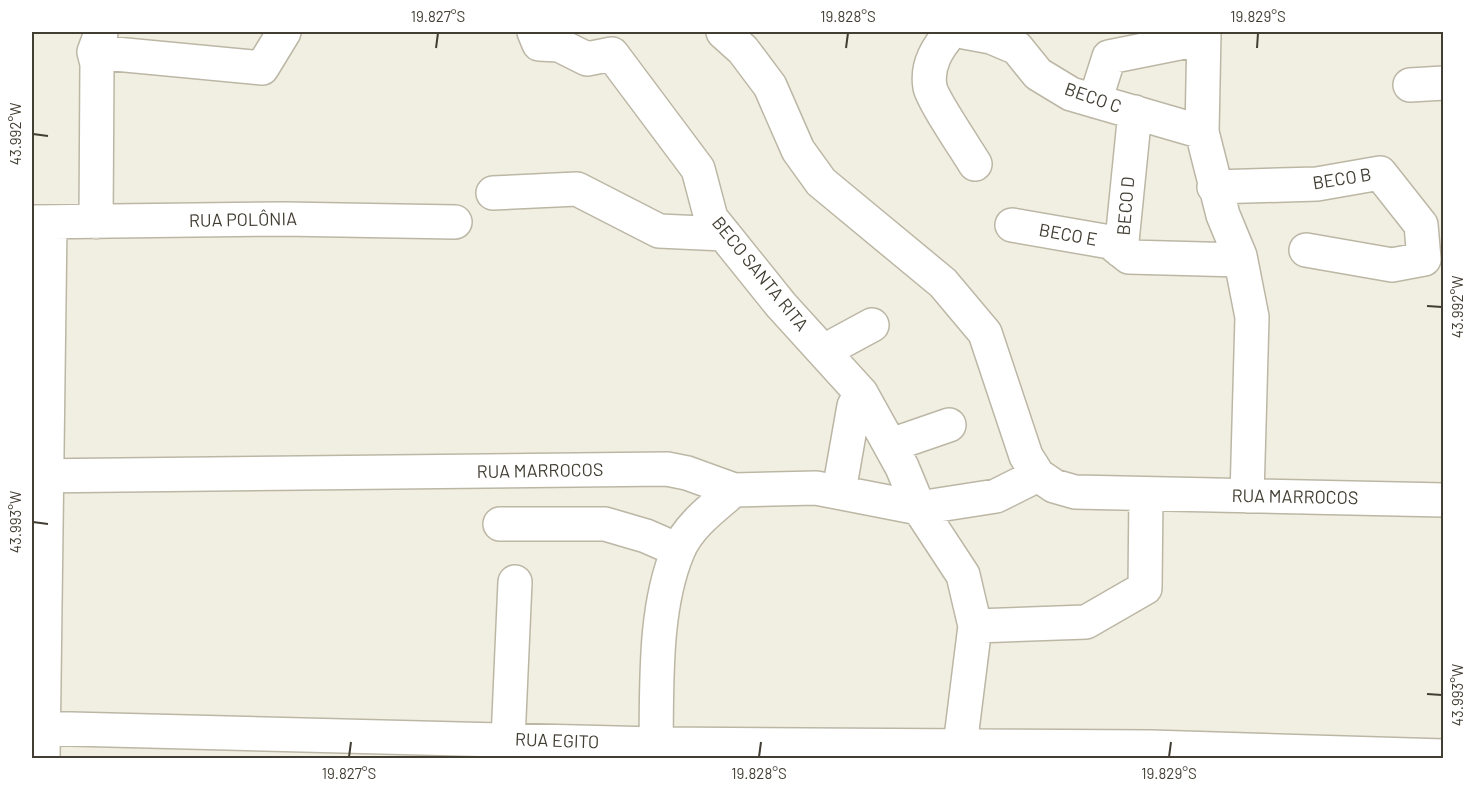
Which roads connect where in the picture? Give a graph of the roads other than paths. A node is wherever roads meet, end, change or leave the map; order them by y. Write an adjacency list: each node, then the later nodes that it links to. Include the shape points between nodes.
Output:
1 (284, 32): 8 (street, via 262,68)
2 (534, 32): 22 (street, BECO SANTA RITA, via 539,44 559,45 587,59 612,54 698,169 711,218)
3 (723, 32): 32 (street, via 743,50 770,86 798,150 821,182 943,283 985,333 1026,456)
4 (951, 32): 14 (street, via 938,47 930,66 930,88)
5 (1204, 34): 11 (street, via 1109,57); 13 (street)
6 (93, 38): 8 (street); 17 (street, via 97,64)
7 (984, 39): 11 (street, BECO C, via 1017,48 1038,74 1071,94)
8 (170, 45)
9 (1443, 83): 10 (street)
10 (1410, 85)
11 (1095, 101): 12 (street, BECO C)
12 (1135, 112): 13 (street, BECO C); 24 (street, BECO D)
13 (1202, 132): 15 (street)
14 (975, 164)
15 (1214, 187): 19 (street, BECO B, via 1317,184 1380,173); 25 (street)
16 (493, 193): 22 (street, via 577,189 659,231)
17 (96, 222): 18 (street, RUA POLÔNIA); 20 (street, RUA POLÔNIA)
18 (455, 222)
19 (1432, 222): 23 (street, via 1424,259 1392,265)
20 (40, 223): 31 (street)
21 (1012, 225): 24 (street, BECO E, via 1110,242)
22 (724, 234): 27 (street, BECO SANTA RITA)
23 (1306, 250)
24 (1121, 251): 25 (street, BECO D, via 1129,257)
25 (1240, 260): 36 (street, via 1252,317)
26 (872, 326): 27 (street)
27 (824, 351): 28 (street, BECO SANTA RITA)
28 (861, 393): 30 (street, BECO SANTA RITA); 34 (street, via 854,406)
29 (950, 425): 30 (street)
30 (891, 445): 38 (street, BECO SANTA RITA)
31 (39, 476): 33 (street, RUA MARROCOS, via 667,469); 43 (street)
32 (1038, 476): 35 (street, RUA MARROCOS, via 1075,492); 38 (street, RUA MARROCOS, via 996,496)
33 (734, 490): 34 (street, RUA MARROCOS); 40 (street, via 695,525)
34 (839, 491): 38 (street, RUA MARROCOS)
35 (1146, 495): 36 (street, RUA MARROCOS); 42 (street, via 1145,588 1086,622)
36 (1247, 496): 37 (street, RUA MARROCOS)
37 (1443, 500)
38 (919, 508): 42 (street, BECO SANTA RITA, via 963,574)
39 (500, 524): 40 (street, via 605,524)
40 (678, 550): 45 (street, via 666,595 658,655)
41 (515, 582): 44 (street)
42 (975, 626): 46 (street)
43 (39, 738): 44 (street, RUA EGITO)
44 (508, 740): 45 (street, RUA EGITO)
45 (656, 744): 46 (street, RUA EGITO)
46 (960, 746): 47 (street, RUA EGITO)
47 (1443, 756)

